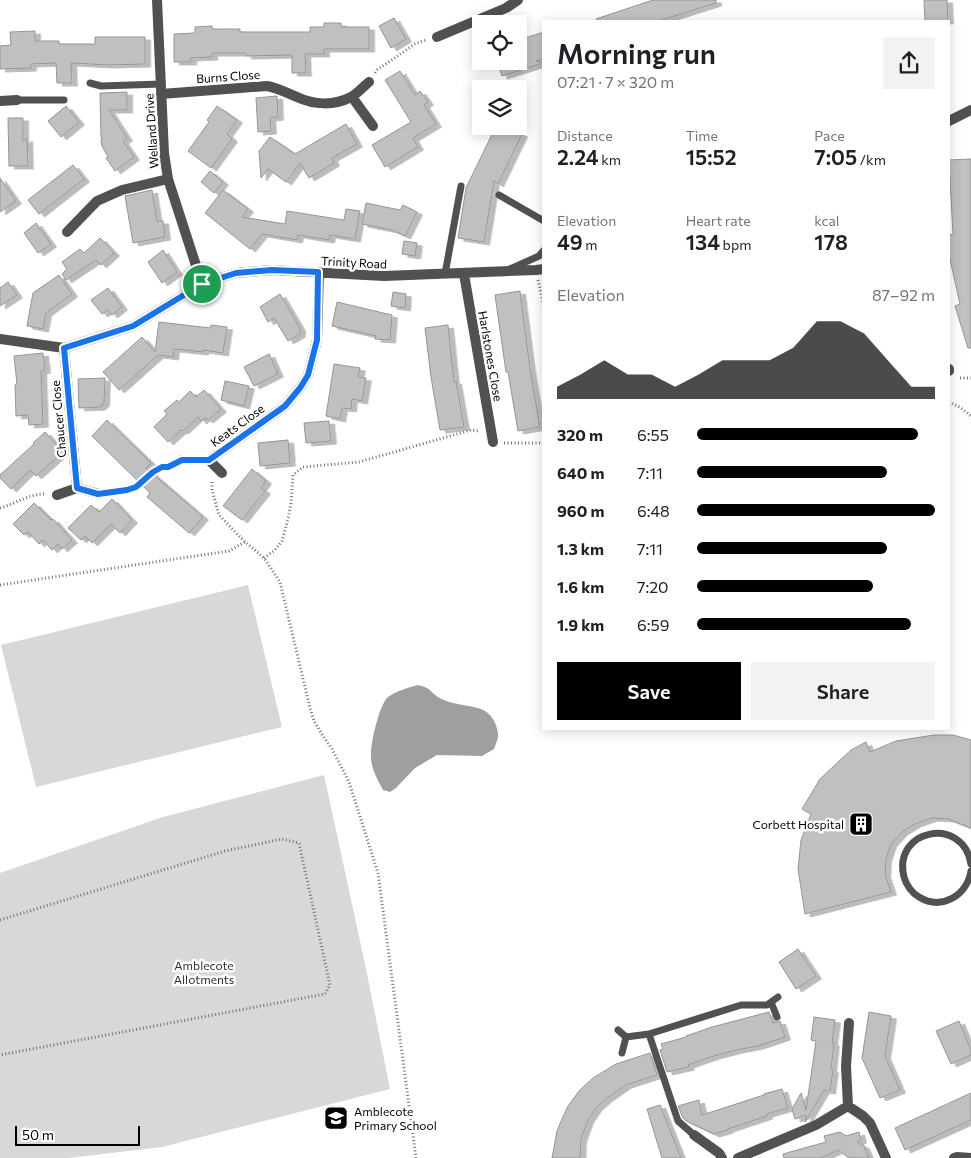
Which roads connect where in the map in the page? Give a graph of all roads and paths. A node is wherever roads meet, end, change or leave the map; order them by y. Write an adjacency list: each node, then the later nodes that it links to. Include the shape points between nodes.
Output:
1 (156, 0): 6 (street, Welland Drive)
2 (518, 0): 3 (street)
3 (437, 37): 4 (path, via 407,49 376,70)
4 (369, 82): 7 (street, Burns Close)
5 (90, 83): 6 (lane)
6 (161, 89): 7 (street, Burns Close, via 267,86 319,103 334,103); 14 (street, Welland Drive)
7 (352, 96): 13 (street)
8 (17, 100): 9 (lane); 10 (street)
9 (64, 100)
10 (0, 101)
11 (971, 110): 12 (street)
12 (950, 121)
13 (373, 126)
14 (168, 179): 18 (street, via 122,190 97,201); 25 (street, Welland Drive)
15 (461, 186): 23 (lane)
16 (499, 195): 17 (lane)
17 (542, 220)
18 (67, 232)
19 (542, 252): 22 (lane)
20 (540, 269): 22 (street, Trinity Road); 26 (path)
21 (318, 272): 23 (street, Trinity Road, via 384,276); 25 (street, Trinity Road, via 272,270 236,273); 34 (street, Keats Close, via 317,340 308,375 285,406)
22 (505, 272): 24 (street, Trinity Road)
23 (445, 274): 24 (street, Trinity Road)
24 (464, 274): 31 (street, Harlstones Close)
25 (202, 284): 28 (street, Trinity Road, via 133,326)
26 (542, 288)
27 (0, 339): 28 (street, Trinity Road)
28 (64, 348): 36 (street, Chaucer Close)
29 (950, 402): 30 (path)
30 (971, 416)
31 (492, 437): 32 (path); 41 (path, via 471,430 359,462 303,467 293,475 282,541)
32 (542, 443)
33 (182, 460): 34 (street, Keats Close); 37 (path, via 153,472 136,487)
34 (209, 460): 35 (street, Keats Close); 40 (path, via 212,490 219,514)
35 (222, 473)
36 (77, 488): 37 (street); 38 (street)
37 (98, 494)
38 (57, 495): 39 (path, via 39,494)
39 (0, 508)
40 (245, 542): 41 (path); 42 (path, via 229,551)
41 (264, 558): 57 (path, via 280,582 314,721 349,782 378,873)
42 (0, 585)
43 (971, 864): 44 (lane, via 965,847 957,839 936,832 925,834 908,848 902,870 911,891 932,902 944,902 955,897)
44 (971, 876)
45 (0, 920): 54 (path, via 225,851 282,839 299,843 330,984 325,994)
46 (778, 996): 47 (lane)
47 (771, 1002): 48 (lane); 51 (lane, via 740,1006)
48 (778, 1017)
49 (849, 1023): 55 (street)
50 (618, 1030): 52 (lane)
51 (649, 1034): 52 (lane); 56 (lane, via 678,1120)
52 (626, 1037): 53 (lane)
53 (622, 1053)
54 (0, 1055)
55 (848, 1106): 59 (street, via 816,1125); 60 (street, via 870,1123)
56 (694, 1135): 58 (street)
57 (416, 1158)
58 (722, 1158)
59 (738, 1158)
60 (886, 1158)
61 (954, 1158): 62 (street)
62 (971, 1158)

